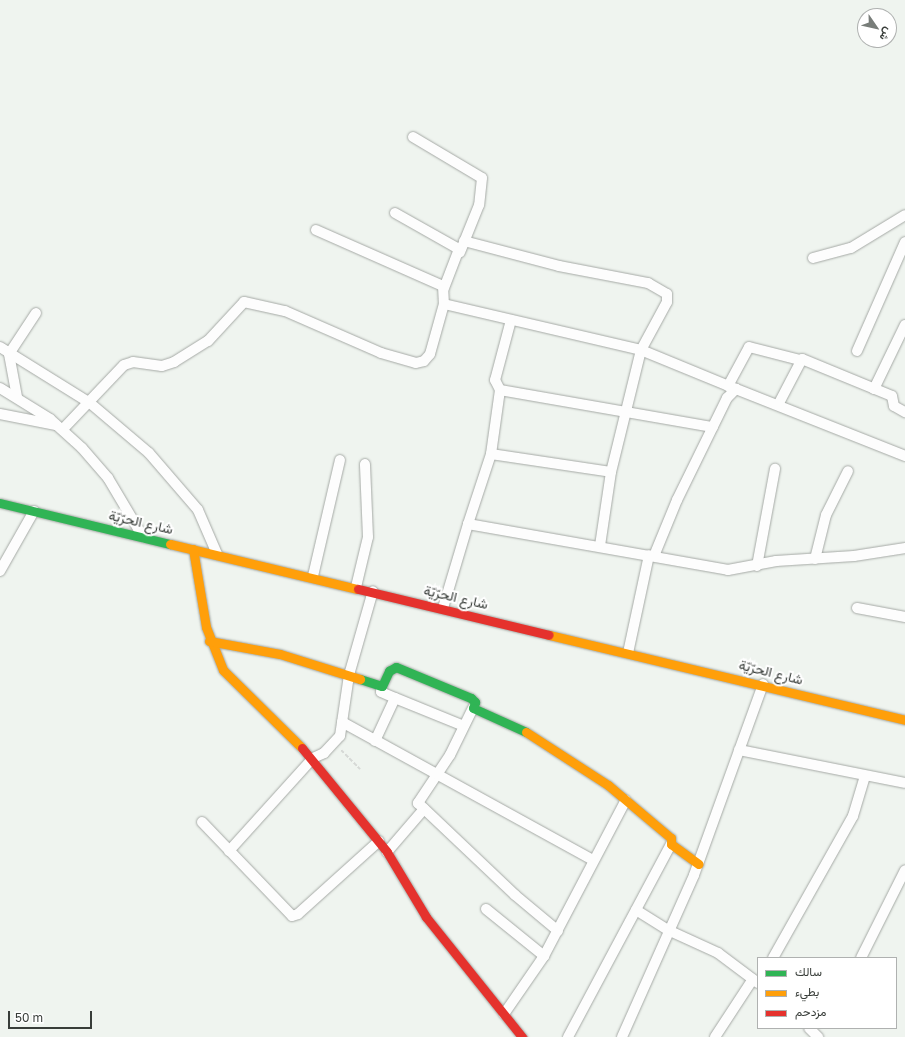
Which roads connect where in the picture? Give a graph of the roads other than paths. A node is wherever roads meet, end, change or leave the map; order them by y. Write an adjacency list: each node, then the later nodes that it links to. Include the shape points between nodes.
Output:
1 (413, 137): 5 (street, via 482,178 483,193)
2 (395, 213): 7 (street, via 453,244)
3 (905, 215): 8 (street, via 848,250)
4 (316, 230): 9 (street)
5 (464, 241): 7 (street); 15 (street, via 559,266 658,286 666,292 668,299)
6 (905, 242): 16 (street)
7 (460, 252): 9 (street)
8 (813, 258)
9 (444, 288): 10 (street)
10 (444, 304): 12 (street); 24 (street, via 427,359 416,363 381,353 285,311 244,302 208,341 174,362 162,366 136,362 124,365)
11 (36, 313): 17 (street)
12 (511, 320): 15 (street); 22 (street, via 495,380)
13 (905, 325): 21 (street)
14 (0, 348): 17 (street)
15 (641, 350): 19 (street); 26 (street)
16 (857, 351)
17 (9, 354): 23 (street); 24 (street)
18 (800, 360): 19 (street, via 750,347); 21 (street); 25 (street)
19 (732, 387): 25 (street); 30 (street)
20 (0, 388): 23 (street)
21 (874, 389): 27 (street, via 894,398 894,406)
22 (500, 390): 26 (street); 31 (street)
23 (17, 397): 29 (street)
24 (90, 403): 29 (street); 45 (street, via 149,453 182,489 198,510)
25 (778, 405): 32 (street)
26 (629, 410): 30 (street); 37 (street)
27 (905, 412)
28 (0, 414): 29 (street)
29 (60, 427): 41 (street, via 108,478)
30 (713, 427): 46 (street)
31 (491, 454): 37 (street); 40 (street)
32 (905, 456)
33 (340, 460): 50 (street)
34 (365, 464): 51 (street, via 368,537)
35 (775, 469): 48 (street)
36 (848, 471): 47 (street, via 826,515)
37 (612, 472): 42 (street)
38 (0, 503): 39 (street, شارع الحرّيّة)
39 (34, 511): 41 (street, شارع الحرّيّة); 49 (street)
40 (468, 524): 42 (street); 53 (street)
41 (143, 537): 44 (street, شارع الحرّيّة)
42 (600, 546): 46 (street)
43 (905, 548): 47 (street)
44 (193, 549): 45 (street, شارع الحرّيّة); 56 (street)
45 (217, 554): 50 (street, شارع الحرّيّة)
46 (652, 555): 48 (street, via 728,570); 57 (street)
47 (815, 559): 48 (street, via 776,561)
48 (757, 566)
49 (0, 572)
50 (313, 576): 51 (street, شارع الحرّيّة)
51 (356, 586): 52 (street, شارع الحرّيّة)
52 (373, 591): 53 (street, شارع الحرّيّة); 58 (street)
53 (443, 608): 57 (street, شارع الحرّيّة)
54 (857, 608): 55 (street)
55 (905, 617)
56 (209, 641): 58 (street, via 262,650); 68 (street, via 229,678)
57 (628, 653): 59 (street, شارع الحرّيّة)
58 (349, 675): 60 (street); 64 (street)
59 (763, 684): 63 (street, شارع الحرّيّة); 67 (street)
60 (382, 686): 61 (street, via 381,692); 62 (street, via 389,670 396,667 471,698 475,702)
61 (395, 698): 65 (street); 66 (street)
62 (474, 708): 65 (street); 72 (street, via 529,734 593,774)
63 (905, 720)
64 (342, 722): 66 (street); 68 (street, via 340,736 335,743)
65 (464, 726): 69 (street)
66 (375, 741): 69 (street)
67 (739, 750): 70 (street); 80 (street)
68 (313, 758): 75 (street); 77 (street)
69 (436, 775): 73 (street, via 418,799); 79 (street)
70 (865, 776): 71 (street); 87 (street, via 853,816)
71 (905, 783)
72 (626, 800): 76 (street, via 670,838); 79 (street)
73 (424, 809): 78 (street); 85 (street)
74 (202, 822): 77 (street)
75 (379, 841): 77 (street, via 294,916); 78 (street)
76 (671, 844): 80 (street); 83 (street)
77 (229, 850)
78 (387, 852): 90 (street, via 416,904 463,966)
79 (594, 860): 85 (street)
80 (698, 864): 84 (street)
81 (905, 870): 88 (street)
82 (486, 908): 86 (street)
83 (636, 910): 84 (street); 92 (street)
84 (670, 931): 89 (street, via 718,954); 93 (street)
85 (558, 932): 86 (street)
86 (544, 956): 90 (street)
87 (774, 957)
88 (862, 957)
89 (756, 981): 94 (street)
90 (504, 1014): 91 (street)
91 (522, 1037)
92 (568, 1037)
93 (622, 1037)
94 (715, 1037)

